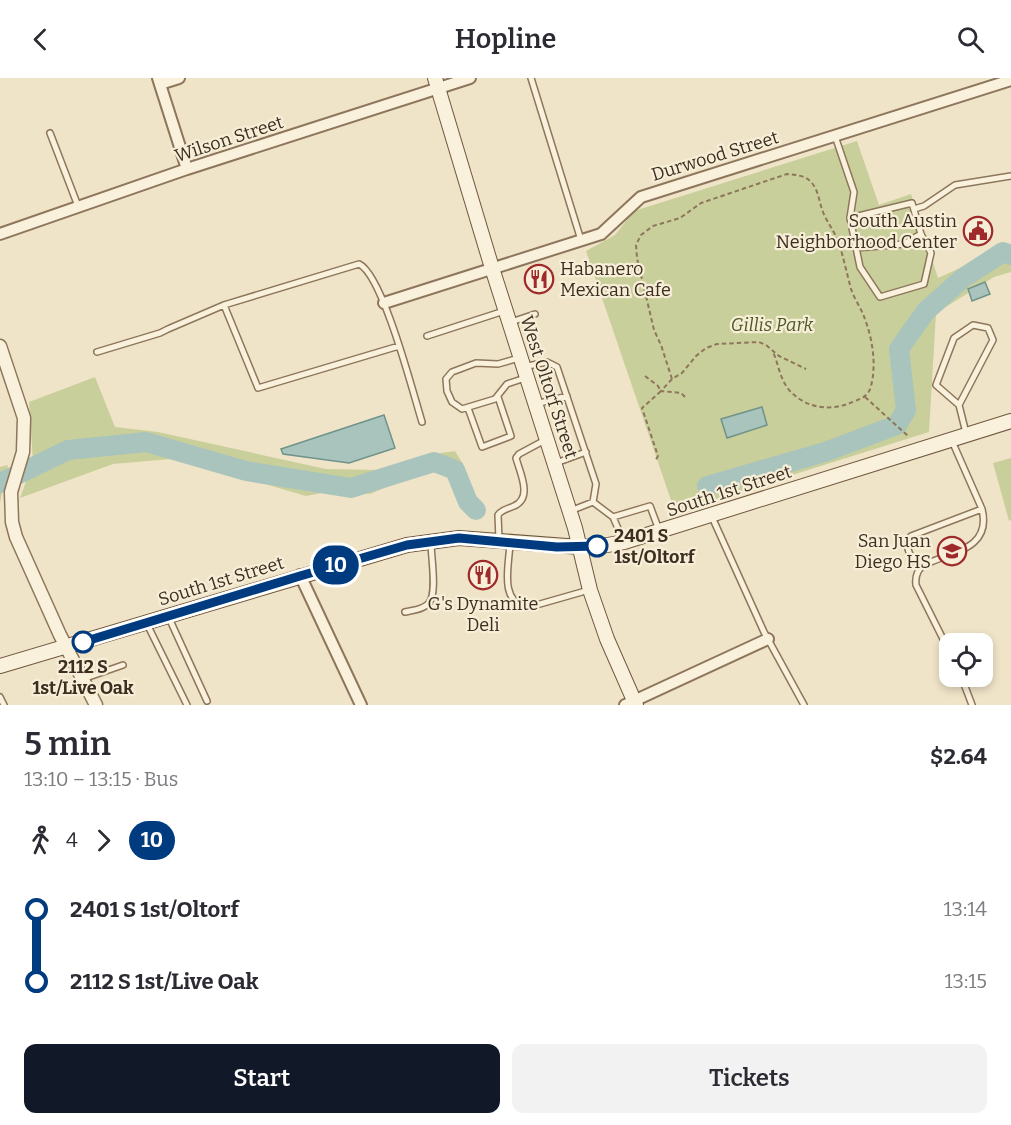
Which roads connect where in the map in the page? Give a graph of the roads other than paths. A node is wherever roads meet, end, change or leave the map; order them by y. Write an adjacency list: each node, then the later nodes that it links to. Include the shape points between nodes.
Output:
1 (179, 78): 5 (street)
2 (470, 78): 6 (street, Wilson Street)
3 (531, 78): 16 (lane)
4 (1011, 80): 8 (street, Durwood Street)
5 (159, 81): 9 (street)
6 (437, 84): 9 (street, Wilson Street); 18 (main road, West Oltorf Street)
7 (50, 133): 11 (lane)
8 (835, 136): 13 (lane, via 854,192); 16 (street, Durwood Street, via 641,197 601,234)
9 (187, 169): 11 (street, Wilson Street)
10 (1011, 176): 12 (lane, via 955,185)
11 (78, 207): 14 (street, Wilson Street)
12 (914, 209): 13 (lane, via 912,203); 15 (lane)
13 (850, 218): 17 (lane)
14 (0, 234)
15 (921, 234): 17 (lane, via 904,244); 17 (lane, via 931,253 924,284 880,297 860,267)
16 (582, 242): 18 (street, Durwood Street)
17 (856, 248)
18 (492, 268): 19 (street, Durwood Street); 22 (main road, West Oltorf Street)
19 (384, 303): 20 (lane, via 366,268 359,264); 25 (lane)
20 (224, 305): 25 (lane, via 258,388); 26 (lane, via 160,333)
21 (535, 314): 22 (lane)
22 (507, 316): 23 (lane); 28 (main road, West Oltorf Street)
23 (427, 336)
24 (0, 346): 27 (street)
25 (399, 346): 35 (lane)
26 (97, 352)
27 (3, 365): 59 (street, via 24,418 23,452 12,492 12,522)
28 (524, 367): 29 (lane, via 547,362 557,367); 30 (lane); 31 (main road, West Oltorf Street); 33 (lane, via 476,363 452,372 446,379 449,397 457,407)
29 (567, 396): 31 (lane); 39 (lane)
30 (498, 397): 33 (lane); 33 (lane, via 511,436 482,447)
31 (536, 404): 37 (main road, West Oltorf Street)
32 (959, 405): 32 (lane, via 993,340 988,328 973,325 954,338 936,385); 36 (lane)
33 (468, 408)
34 (1011, 421): 36 (main road, South 1st Street)
35 (422, 422)
36 (966, 435): 38 (main road, South 1st Street)
37 (547, 439): 40 (main road, West Oltorf Street); 48 (lane, via 516,458 524,498 498,515)
38 (951, 440): 42 (lane); 44 (main road, South 1st Street)
39 (586, 452): 40 (lane); 41 (lane, via 596,484)
40 (555, 463): 43 (main road, West Oltorf Street)
41 (593, 502): 43 (lane); 45 (lane)
42 (982, 509): 51 (lane, via 984,520 974,544); 51 (lane, via 910,536 907,547)
43 (570, 512): 50 (main road, West Oltorf Street)
44 (711, 515): 46 (main road, South 1st Street); 58 (lane)
45 (613, 517): 46 (lane, via 650,506); 49 (lane)
46 (659, 532): 49 (main road, South 1st Street)
47 (430, 541): 48 (main road, South 1st Street, via 459,538); 52 (main road, South 1st Street); 54 (lane, via 434,595 430,604)
48 (504, 542): 50 (main road, South 1st Street); 53 (lane, via 508,591 518,606 526,608)
49 (624, 542): 50 (main road, South 1st Street)
50 (580, 547): 53 (main road, West Oltorf Street)
51 (919, 570): 57 (lane, via 916,585)
52 (300, 576): 55 (main road, South 1st Street); 70 (street)
53 (590, 590): 66 (main road, West Oltorf Street)
54 (405, 612)
55 (168, 616): 56 (main road, South 1st Street); 65 (lane)
56 (146, 623): 59 (main road, South 1st Street); 69 (lane)
57 (940, 633)
58 (768, 639): 66 (street); 71 (lane)
59 (67, 648): 61 (main road, South 1st Street); 62 (street)
60 (123, 665): 62 (lane)
61 (0, 666)
62 (83, 679): 68 (street)
63 (965, 687): 72 (lane)
64 (0, 697): 67 (lane)
65 (207, 701)
66 (631, 704)
67 (4, 705)
68 (96, 705)
69 (187, 705)
70 (362, 705)
71 (804, 705)
72 (972, 705)

